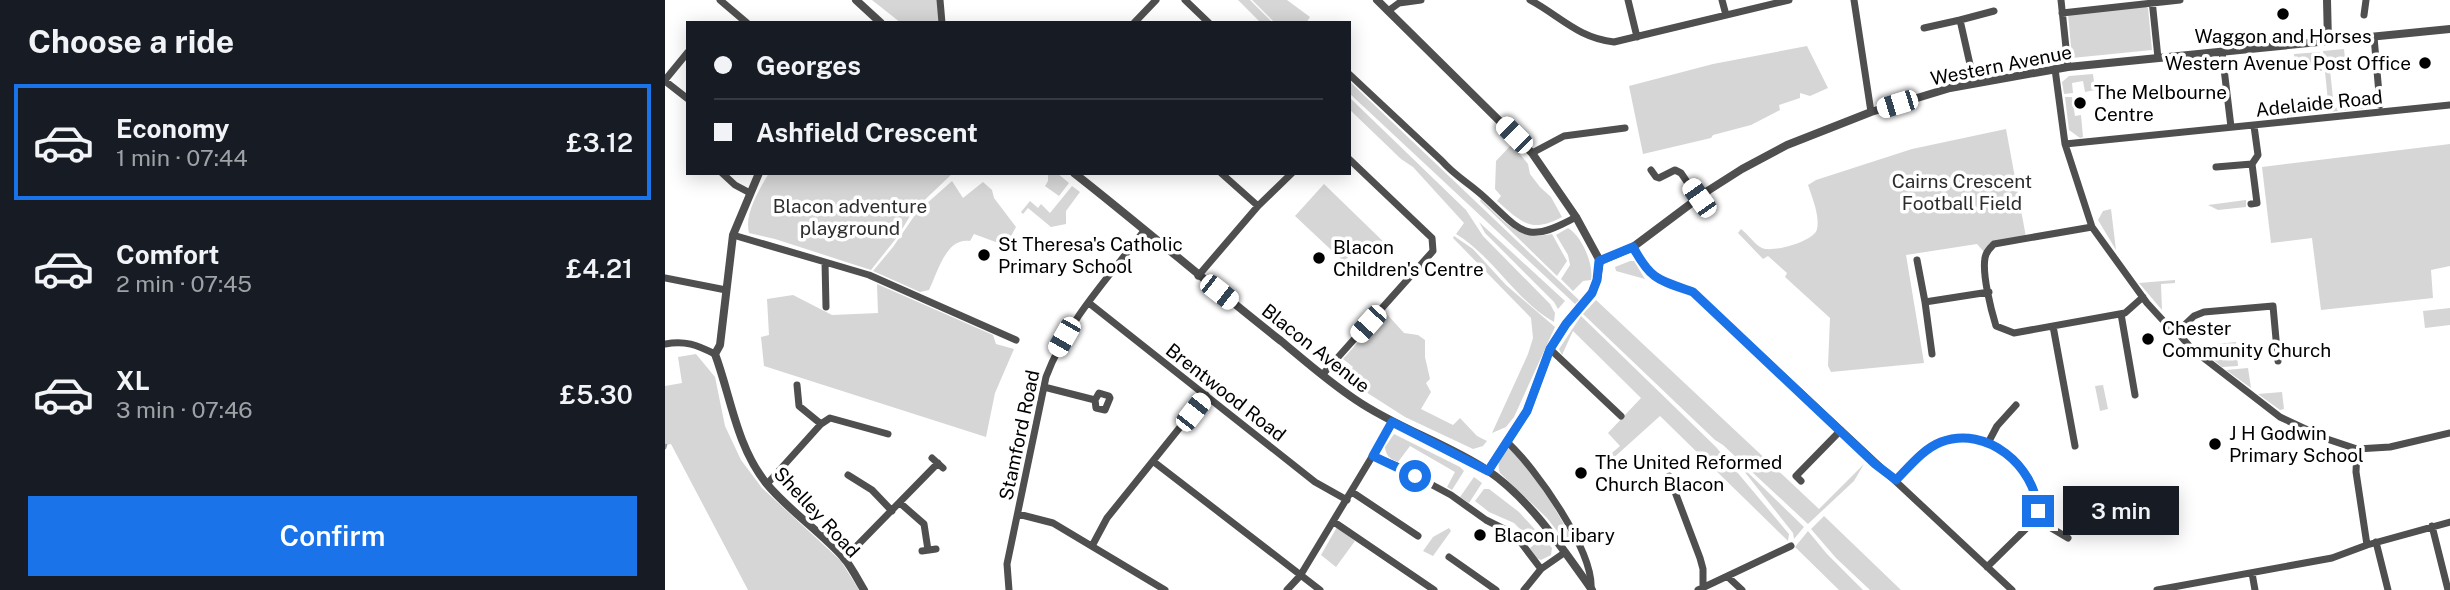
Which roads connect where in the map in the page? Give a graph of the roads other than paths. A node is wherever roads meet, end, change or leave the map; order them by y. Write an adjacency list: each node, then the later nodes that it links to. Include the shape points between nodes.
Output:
1 (720, 0): 24 (street)
2 (856, 0): 25 (street)
3 (940, 0): 26 (street)
4 (1156, 0): 27 (street)
5 (1185, 0): 28 (street)
6 (1377, 0): 18 (street)
7 (1421, 0): 18 (street)
8 (1529, 0): 31 (street, via 1596,40)
9 (1628, 0): 31 (street)
10 (1722, 0): 21 (street)
11 (1789, 0): 21 (street)
12 (1854, 0): 45 (street)
13 (2061, 0): 20 (street)
14 (2179, 0): 17 (street)
15 (2327, 0): 33 (street)
16 (2366, 0): 22 (street)
17 (2153, 1): 20 (street); 36 (street)
18 (1388, 11): 50 (street)
19 (1994, 11): 23 (street)
20 (2062, 13): 37 (street)
21 (1726, 15): 31 (street)
22 (2364, 15)
23 (1960, 20): 29 (street); 41 (street)
24 (745, 21)
25 (875, 21)
26 (942, 21)
27 (1135, 21)
28 (1207, 21)
29 (1924, 28)
30 (2450, 29): 32 (street, Western Avenue)
31 (1637, 37)
32 (2374, 37): 33 (street, Western Avenue); 42 (street, via 2380,101)
33 (2328, 42): 34 (street, Western Avenue)
34 (2223, 52): 36 (street, Western Avenue); 48 (street)
35 (686, 54): 40 (street)
36 (2158, 58): 37 (street, Western Avenue)
37 (2068, 67): 38 (street, Western Avenue)
38 (2055, 69): 41 (street, Western Avenue); 49 (street)
39 (1351, 76): 64 (street, via 1454,175 1516,226 1543,233)
40 (665, 80): 43 (street)
41 (1974, 82): 45 (street, Western Avenue)
42 (2390, 95)
43 (686, 97)
44 (2450, 105): 47 (street, Adelaide Road)
45 (1871, 112): 61 (street, Western Avenue, via 1787,145)
46 (1618, 121): 50 (street, via 1622,129 1564,136)
47 (2255, 126): 48 (street, Adelaide Road); 52 (street, via 2258,155)
48 (2231, 127): 49 (street, Adelaide Road)
49 (2065, 144): 65 (street)
50 (1532, 153): 64 (street)
51 (1351, 161): 89 (street, via 1432,238 1433,251)
52 (2252, 164): 53 (street); 62 (street, via 2257,203)
53 (2216, 167)
54 (1651, 170): 61 (street, via 1659,178 1675,170 1681,173)
55 (724, 175): 60 (street)
56 (758, 175): 60 (street)
57 (1076, 175): 66 (street, Blacon Avenue)
58 (1223, 175): 63 (street)
59 (1289, 175): 63 (street)
60 (750, 193): 67 (street)
61 (1699, 198): 68 (street, Western Avenue)
62 (2251, 204)
63 (1258, 206): 72 (street)
64 (1576, 217): 70 (street)
65 (2092, 227): 75 (street, via 1994,244 1985,259); 76 (street)
66 (1144, 232): 72 (street, Blacon Avenue); 78 (street, Stamford Road)
67 (733, 235): 71 (street); 74 (street)
68 (1633, 247): 70 (street, Western Avenue); 99 (street, via 1650,274 1693,292)
69 (1917, 260): 77 (street)
70 (1599, 261): 85 (street, via 1592,293)
71 (825, 262): 79 (street); 84 (street, via 869,275 1012,338)
72 (1198, 276): 89 (street, Blacon Avenue)
73 (665, 278): 74 (street)
74 (726, 290): 86 (street)
75 (1989, 292): 77 (street); 81 (street, via 1996,326 2004,331)
76 (2143, 297): 80 (street); 82 (street)
77 (1925, 302): 87 (street)
78 (1089, 303): 90 (street, Stamford Road, via 1056,351); 92 (street, Brentwood Road)
79 (826, 307)
80 (2121, 314): 81 (street); 93 (street)
81 (2053, 326): 104 (street)
82 (2177, 332): 88 (street, via 2204,312 2273,306); 105 (street, via 2212,366 2280,417)
83 (665, 344): 86 (street, via 695,344)
84 (1004, 345)
85 (1550, 349): 96 (street); 102 (street, via 1527,411)
86 (715, 354): 114 (street, Shelley Road, via 736,425)
87 (1932, 354)
88 (2278, 360)
89 (1323, 374): 97 (street, Blacon Avenue)
90 (1044, 387): 94 (street); 119 (street, Stamford Road)
91 (800, 388): 98 (street, via 799,406)
92 (1206, 395): 107 (street); 116 (street, Brentwood Road, via 1315,482)
93 (2135, 395)
94 (1095, 400)
95 (2017, 405): 103 (street)
96 (1621, 416)
97 (1392, 422): 106 (street); 109 (street, Blacon Avenue)
98 (821, 424): 101 (street, via 830,418); 114 (street)
99 (1840, 430): 112 (street); 113 (street, via 1796,476)
100 (2450, 433): 105 (street, via 2390,447)
101 (884, 436)
102 (1507, 442): 109 (street); 140 (street, via 1543,482 1577,542 1592,578)
103 (1988, 443): 112 (street, via 1941,442); 120 (street, via 2016,461 2029,479 2037,501)
104 (2075, 446)
105 (2357, 449): 128 (street)
106 (1373, 456): 115 (street); 135 (street, via 1451,495 1510,532)
107 (1154, 462): 127 (street, via 1107,519); 137 (street)
108 (938, 463): 117 (street)
109 (1488, 471): 131 (street, Blacon Avenue, via 1539,519)
110 (854, 475): 118 (street)
111 (1669, 476): 139 (street, via 1700,558)
112 (1896, 480): 134 (street)
113 (1801, 481)
114 (767, 484): 133 (street, Shelley Road)
115 (1352, 492): 116 (street); 124 (street)
116 (1347, 500): 121 (street)
117 (900, 503): 118 (street); 130 (street, via 925,524)
118 (893, 511): 133 (street)
119 (1018, 514): 127 (street, via 1053,523); 142 (street, Stamford Road, via 1007,565)
120 (2036, 519): 125 (street); 134 (street)
121 (1334, 522): 137 (street); 146 (street)
122 (2450, 522): 123 (street)
123 (2432, 526): 126 (street); 154 (street)
124 (1417, 536)
125 (2067, 539)
126 (2376, 542): 128 (street); 153 (street)
127 (1092, 545): 143 (street)
128 (2367, 545): 136 (street, via 2332,558)
129 (1791, 546): 138 (street)
130 (928, 550)
131 (1564, 553): 135 (street); 140 (street, Blacon Avenue)
132 (1449, 557): 147 (street)
133 (844, 559): 141 (street, Shelley Road)
134 (1987, 567): 150 (street)
135 (1541, 569): 148 (street)
136 (2252, 573): 151 (street); 152 (street)
137 (1300, 576): 144 (street); 145 (street)
138 (1728, 577): 139 (street); 149 (street)
139 (1701, 588)
140 (1591, 589)
141 (865, 590)
142 (1009, 590)
143 (1165, 590)
144 (1287, 590)
145 (1320, 590)
146 (1434, 590)
147 (1496, 590)
148 (1524, 590)
149 (1742, 590)
150 (2012, 590)
151 (2157, 590)
152 (2255, 590)
153 (2388, 590)
154 (2448, 590)

